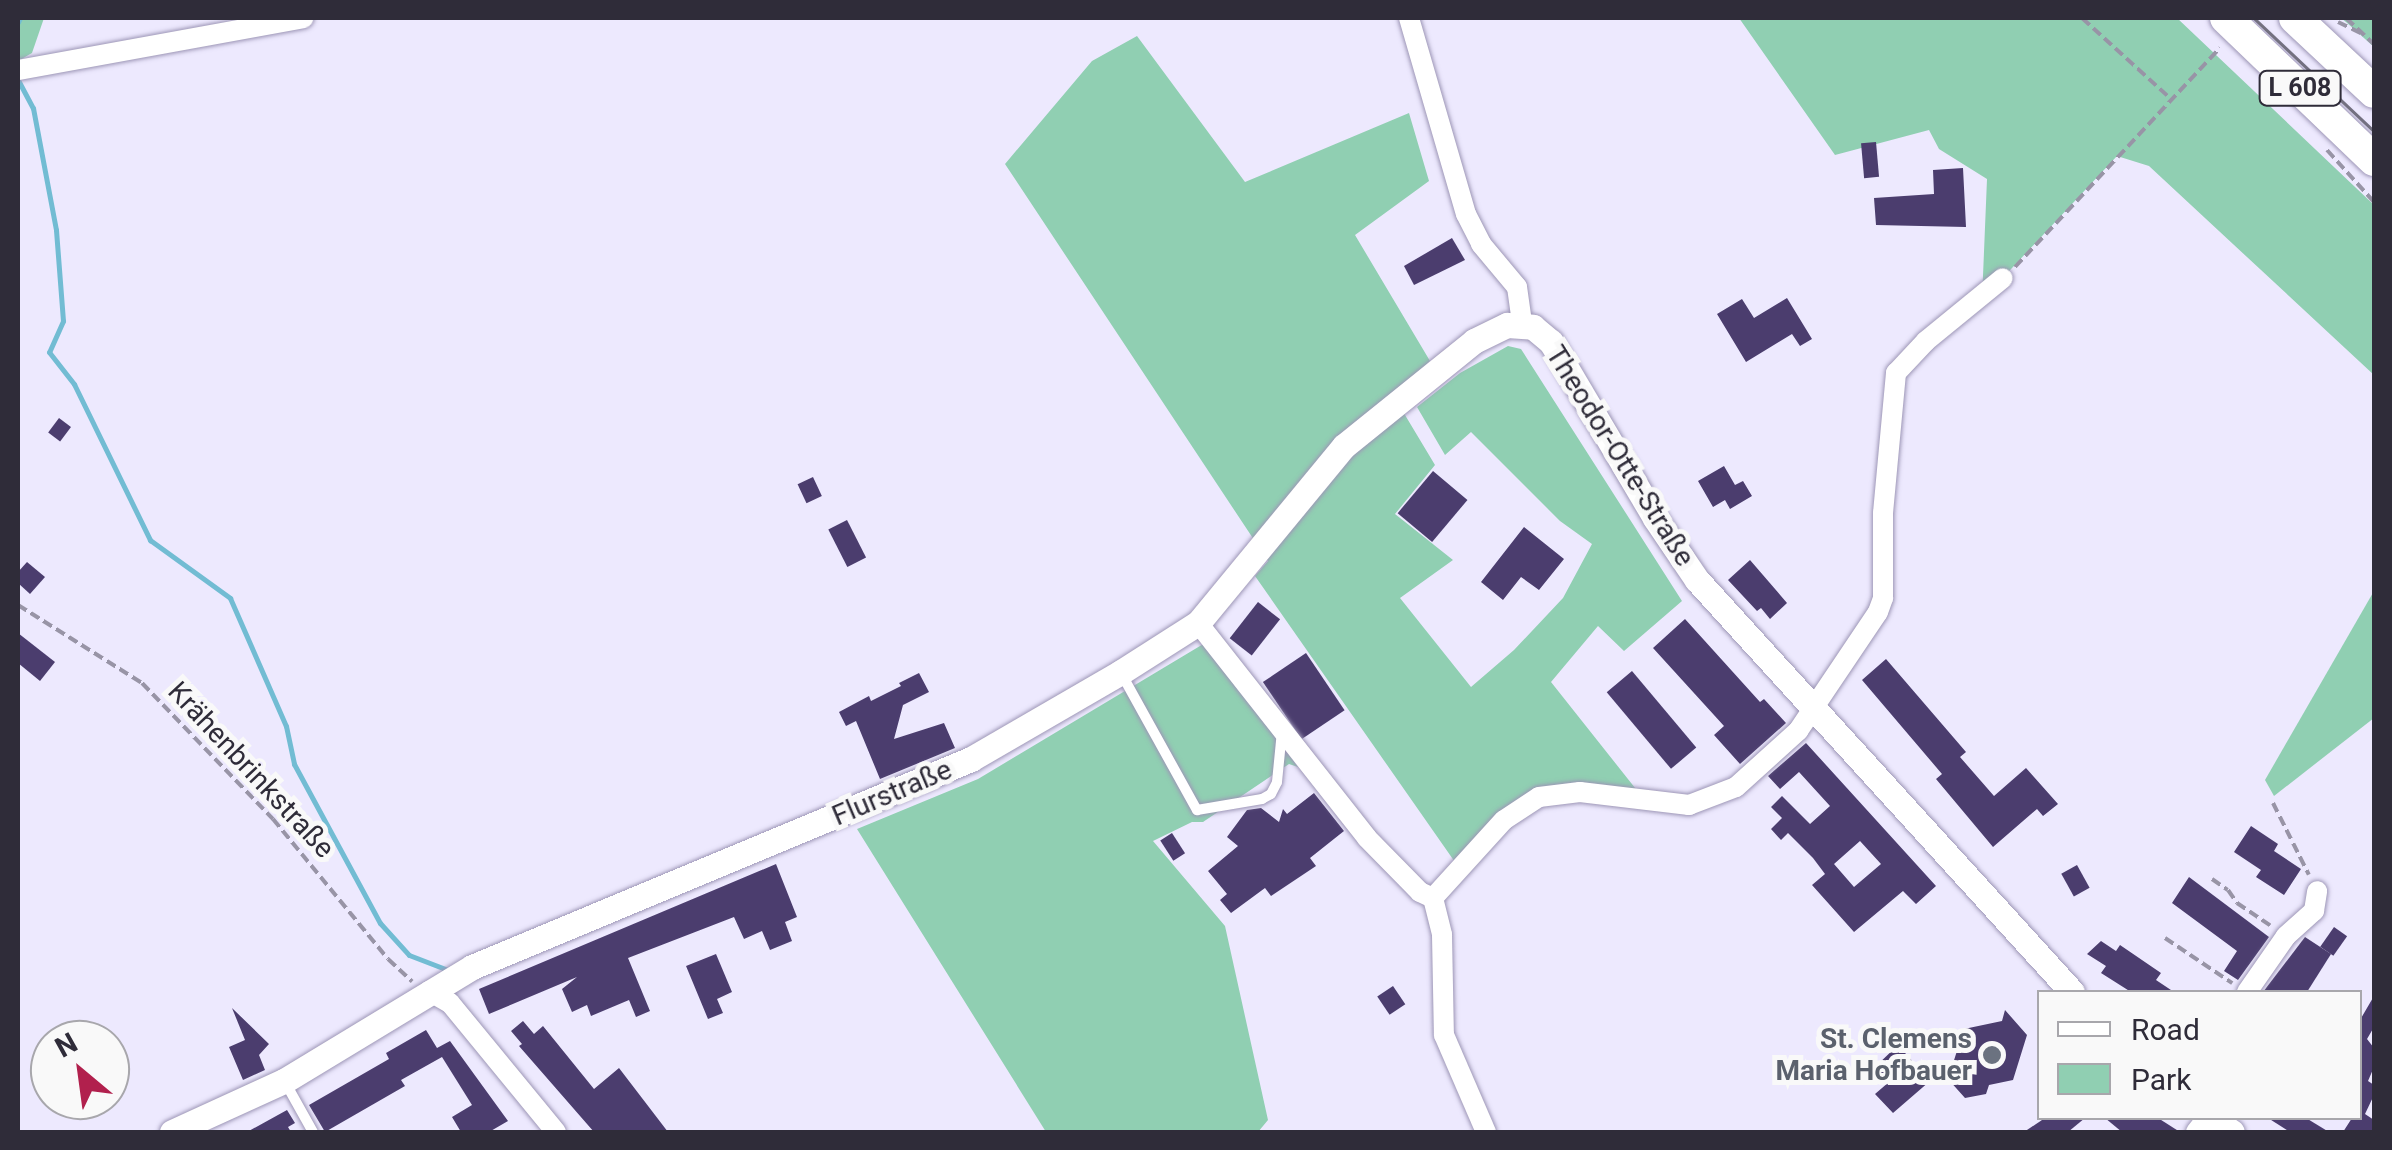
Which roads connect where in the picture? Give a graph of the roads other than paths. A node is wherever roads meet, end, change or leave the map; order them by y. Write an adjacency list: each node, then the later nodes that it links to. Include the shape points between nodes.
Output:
1 (302, 18): 5 (street)
2 (1409, 18): 9 (street, Theodor-Otte-Straße, via 1466,214 1517,287)
3 (2295, 18): 6 (main road, L 608)
4 (2226, 29): 7 (main road, L 608)
5 (18, 70)
6 (2374, 92)
7 (2374, 160)
8 (2003, 278): 12 (street, via 1896,373 1882,513 1883,598)
9 (1522, 324): 10 (street, Flurstraße, via 1474,341 1344,446); 12 (street, Theodor-Otte-Straße, via 1551,342 1697,580)
10 (1198, 622): 11 (street, Flurstraße); 13 (street)
11 (1121, 672): 13 (lane, via 1197,810 1271,794); 18 (street, Flurstraße, via 971,759 472,967)
12 (1812, 709): 15 (street, via 1746,778 1710,800 1666,805 1580,792 1539,798 1504,820); 16 (street, Theodor-Otte-Straße)
13 (1282, 731): 15 (street, via 1367,838)
14 (2317, 892): 17 (street, via 2314,911 2286,936)
15 (1433, 898): 23 (street, via 1442,935 1444,1035)
16 (2070, 990)
17 (2248, 990)
18 (429, 991): 19 (street, Flurstraße); 22 (street, via 450,1003)
19 (284, 1081): 20 (street, Flurstraße); 21 (lane)
20 (172, 1132)
21 (313, 1132)
22 (556, 1132)
23 (1486, 1132)

